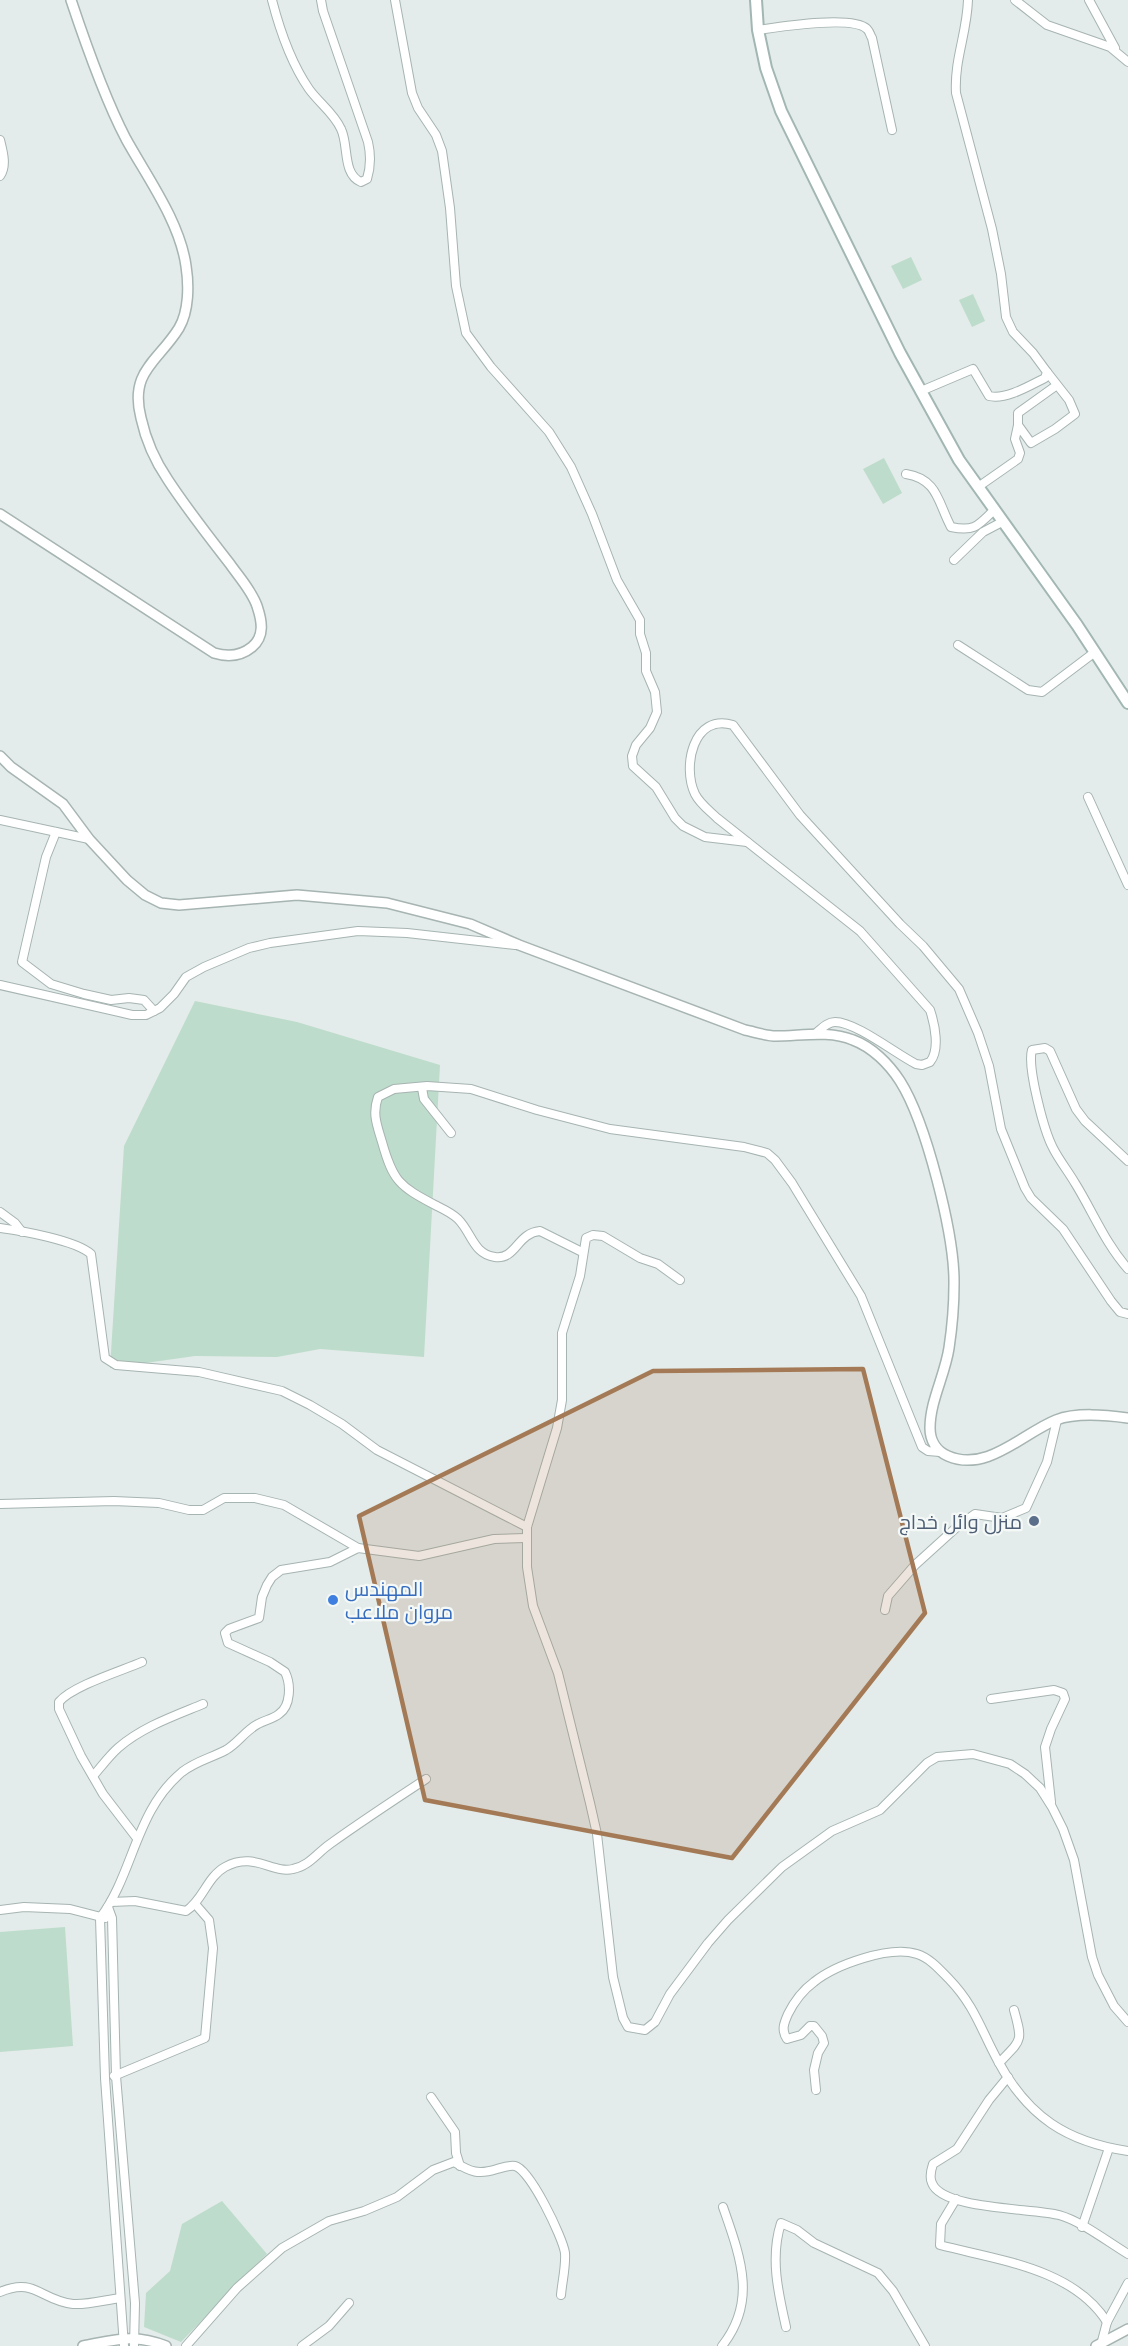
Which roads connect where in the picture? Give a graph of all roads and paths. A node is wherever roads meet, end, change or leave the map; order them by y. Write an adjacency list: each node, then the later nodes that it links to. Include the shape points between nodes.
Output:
1 (71, 0): 22 (street, via 126,139 143,164 172,224 186,264 186,307 180,326 141,376 138,389 143,425 152,454 168,480 257,604 263,631 249,650 224,656 214,653)
2 (272, 0): 3 (street, via 292,59 309,89 341,127 350,172 361,182 367,179 369,171 368,142)
3 (321, 0)
4 (395, 0): 33 (street, via 416,103 442,151 456,286 466,333 490,367 549,432 571,467 617,580 640,620 646,671 655,692 657,712 636,745 633,766 656,788 683,826 705,837)
5 (756, 0): 9 (main road)
6 (968, 0): 15 (street, via 955,73 956,93 993,229 1006,317 1013,332)
7 (1015, 0): 10 (street, via 1047,25)
8 (1089, 0): 10 (street)
9 (758, 30): 12 (street, via 826,23 855,24 867,29); 17 (main road, via 781,111 870,296)
10 (1116, 49): 11 (street)
11 (1128, 62)
12 (892, 130)
13 (0, 140): 14 (street, via 4,155)
14 (0, 176)
15 (1047, 372): 16 (street); 17 (street, via 1045,378 1000,397 989,396 973,369)
16 (1057, 386): 18 (street, via 1018,413); 18 (street, via 1075,414 1031,443)
17 (921, 391): 20 (main road)
18 (1018, 425): 20 (street, via 1018,459)
19 (906, 474): 21 (street, via 920,476 934,488 951,527 967,530)
20 (978, 486): 21 (main road)
21 (994, 510): 23 (main road)
22 (0, 514)
23 (1002, 522): 24 (street, via 983,532); 26 (main road)
24 (954, 561)
25 (958, 645): 26 (street, via 1028,690 1042,692)
26 (1095, 652): 27 (main road)
27 (1128, 703)
28 (0, 756): 32 (street, via 63,804)
29 (1088, 796): 34 (street)
30 (0, 820): 31 (street)
31 (56, 832): 32 (street); 37 (street, via 46,856 22,962 51,984 111,1000 144,1000)
32 (88, 839): 35 (street, via 127,880 161,903 180,905 297,895 387,903 470,924)
33 (748, 843): 38 (street, via 860,930 897,971 930,1010 934,1058 916,1064 837,1022 826,1024); 48 (street, via 699,802 689,777 693,749 704,729 717,723 733,725 800,815 958,989 978,1033 989,1066 1001,1130 1025,1188 1063,1229 1111,1301 1120,1312)
34 (1128, 885)
35 (519, 945): 37 (street, via 358,931 270,943 233,954 186,977); 38 (street, via 745,1030 774,1036)
36 (0, 985): 37 (street, via 132,1016)
37 (154, 1011)
38 (815, 1034): 51 (street, via 853,1039 887,1064 915,1112 929,1154 950,1242 954,1284 949,1348 930,1428)
39 (422, 1088): 40 (street, via 424,1099); 45 (street, via 388,1091 378,1097 375,1106 374,1120 388,1164 399,1183 457,1217 482,1253 507,1256 523,1238 540,1231); 51 (street, via 471,1089 610,1129 766,1153 792,1183 861,1296 922,1447)
40 (451, 1132)
41 (1128, 1161): 46 (street, via 1084,1121 1050,1051 1032,1050 1038,1106 1053,1147)
42 (0, 1212): 44 (street)
43 (0, 1228): 44 (street)
44 (22, 1232): 53 (street, via 84,1248 91,1254 105,1358 116,1365 200,1372 282,1391 334,1419 378,1450)
45 (582, 1252): 47 (street, via 586,1238 603,1236); 53 (street, via 580,1276 562,1333 562,1400 557,1428)
46 (1128, 1269)
47 (680, 1280)
48 (1128, 1314)
49 (1128, 1418): 50 (street, via 1083,1416)
50 (1057, 1420): 51 (street, via 986,1457 967,1460); 56 (street, via 1047,1462 1026,1508 1002,1518 975,1514 958,1526 888,1596)
51 (940, 1452)
52 (0, 1504): 55 (street, via 114,1501 203,1510 224,1498 255,1498 284,1505)
53 (527, 1527): 54 (street)
54 (526, 1538): 55 (street, via 494,1539 419,1556); 62 (street, via 533,1606 558,1673 597,1834 614,1977 622,2018 628,2027 645,2030 655,2022 670,1994 708,1943 782,1867 832,1831 880,1810 938,1757 973,1754 1010,1764 1040,1788)
55 (358, 1548): 63 (street, via 330,1562 281,1570 267,1585 259,1618 225,1633 228,1643 285,1672 289,1685 282,1712 253,1727 228,1749 195,1762 167,1785)
56 (885, 1610)
57 (142, 1662): 60 (street, via 63,1696 58,1702)
58 (992, 1699): 62 (street, via 1054,1690 1063,1693 1065,1699 1046,1747)
59 (203, 1704): 60 (street, via 135,1736 118,1748)
60 (93, 1776): 63 (street)
61 (426, 1779): 65 (street, via 328,1845 307,1864 286,1870 255,1861 224,1867)
62 (1052, 1807): 72 (street, via 1074,1860 1098,1975 1114,2006)
63 (136, 1837): 64 (street)
64 (110, 1905): 65 (street, via 135,1901 186,1911); 67 (street); 68 (street)
65 (196, 1905): 74 (street, via 209,1920 213,1948 206,2038)
66 (0, 1910): 67 (street, via 70,1910)
67 (100, 1918): 68 (street); 70 (street)
68 (112, 1918): 69 (street)
69 (114, 1987): 70 (street); 74 (street)
70 (101, 1989): 76 (street)
71 (1014, 2010): 73 (street, via 1020,2041)
72 (1128, 2022)
73 (999, 2063): 75 (street); 77 (street, via 963,1995 936,1965 918,1954 901,1951 871,1956 831,1972 815,1981 794,2004 783,2034 787,2039 814,2026 824,2043 814,2070)
74 (116, 2076): 76 (street); 95 (street, via 135,2303)
75 (1008, 2077): 79 (street, via 1040,2116 1078,2140); 82 (street, via 957,2149 933,2164 932,2182 936,2189)
76 (105, 2078): 89 (street)
77 (816, 2090)
78 (431, 2097): 81 (street, via 455,2132)
79 (1109, 2148): 80 (street); 84 (street)
80 (1128, 2151)
81 (460, 2166): 88 (street, via 475,2173 519,2166 527,2174 565,2252); 99 (street, via 454,2162 434,2170 397,2197 328,2221 282,2248 237,2288)
82 (956, 2199): 84 (street, via 1001,2209 1050,2212); 91 (street, via 941,2224 940,2245 1062,2281 1086,2297)
83 (723, 2207): 101 (street, via 744,2287 739,2319)
84 (1082, 2227): 85 (street)
85 (1128, 2254)
86 (1128, 2283): 91 (street)
87 (0, 2292): 89 (street, via 22,2286 60,2301 81,2304)
88 (561, 2295)
89 (120, 2298): 94 (street)
90 (349, 2304): 100 (street, via 329,2326)
91 (1107, 2322): 96 (street)
92 (786, 2327): 102 (street, via 777,2286 775,2241 781,2223 878,2273)
93 (1128, 2329): 96 (street)
94 (124, 2342): 95 (street); 97 (street)
95 (134, 2342): 98 (street, via 151,2340)
96 (1099, 2344)
97 (83, 2346)
98 (166, 2346)
99 (186, 2346)
100 (302, 2346)
101 (722, 2346)
102 (925, 2346)

